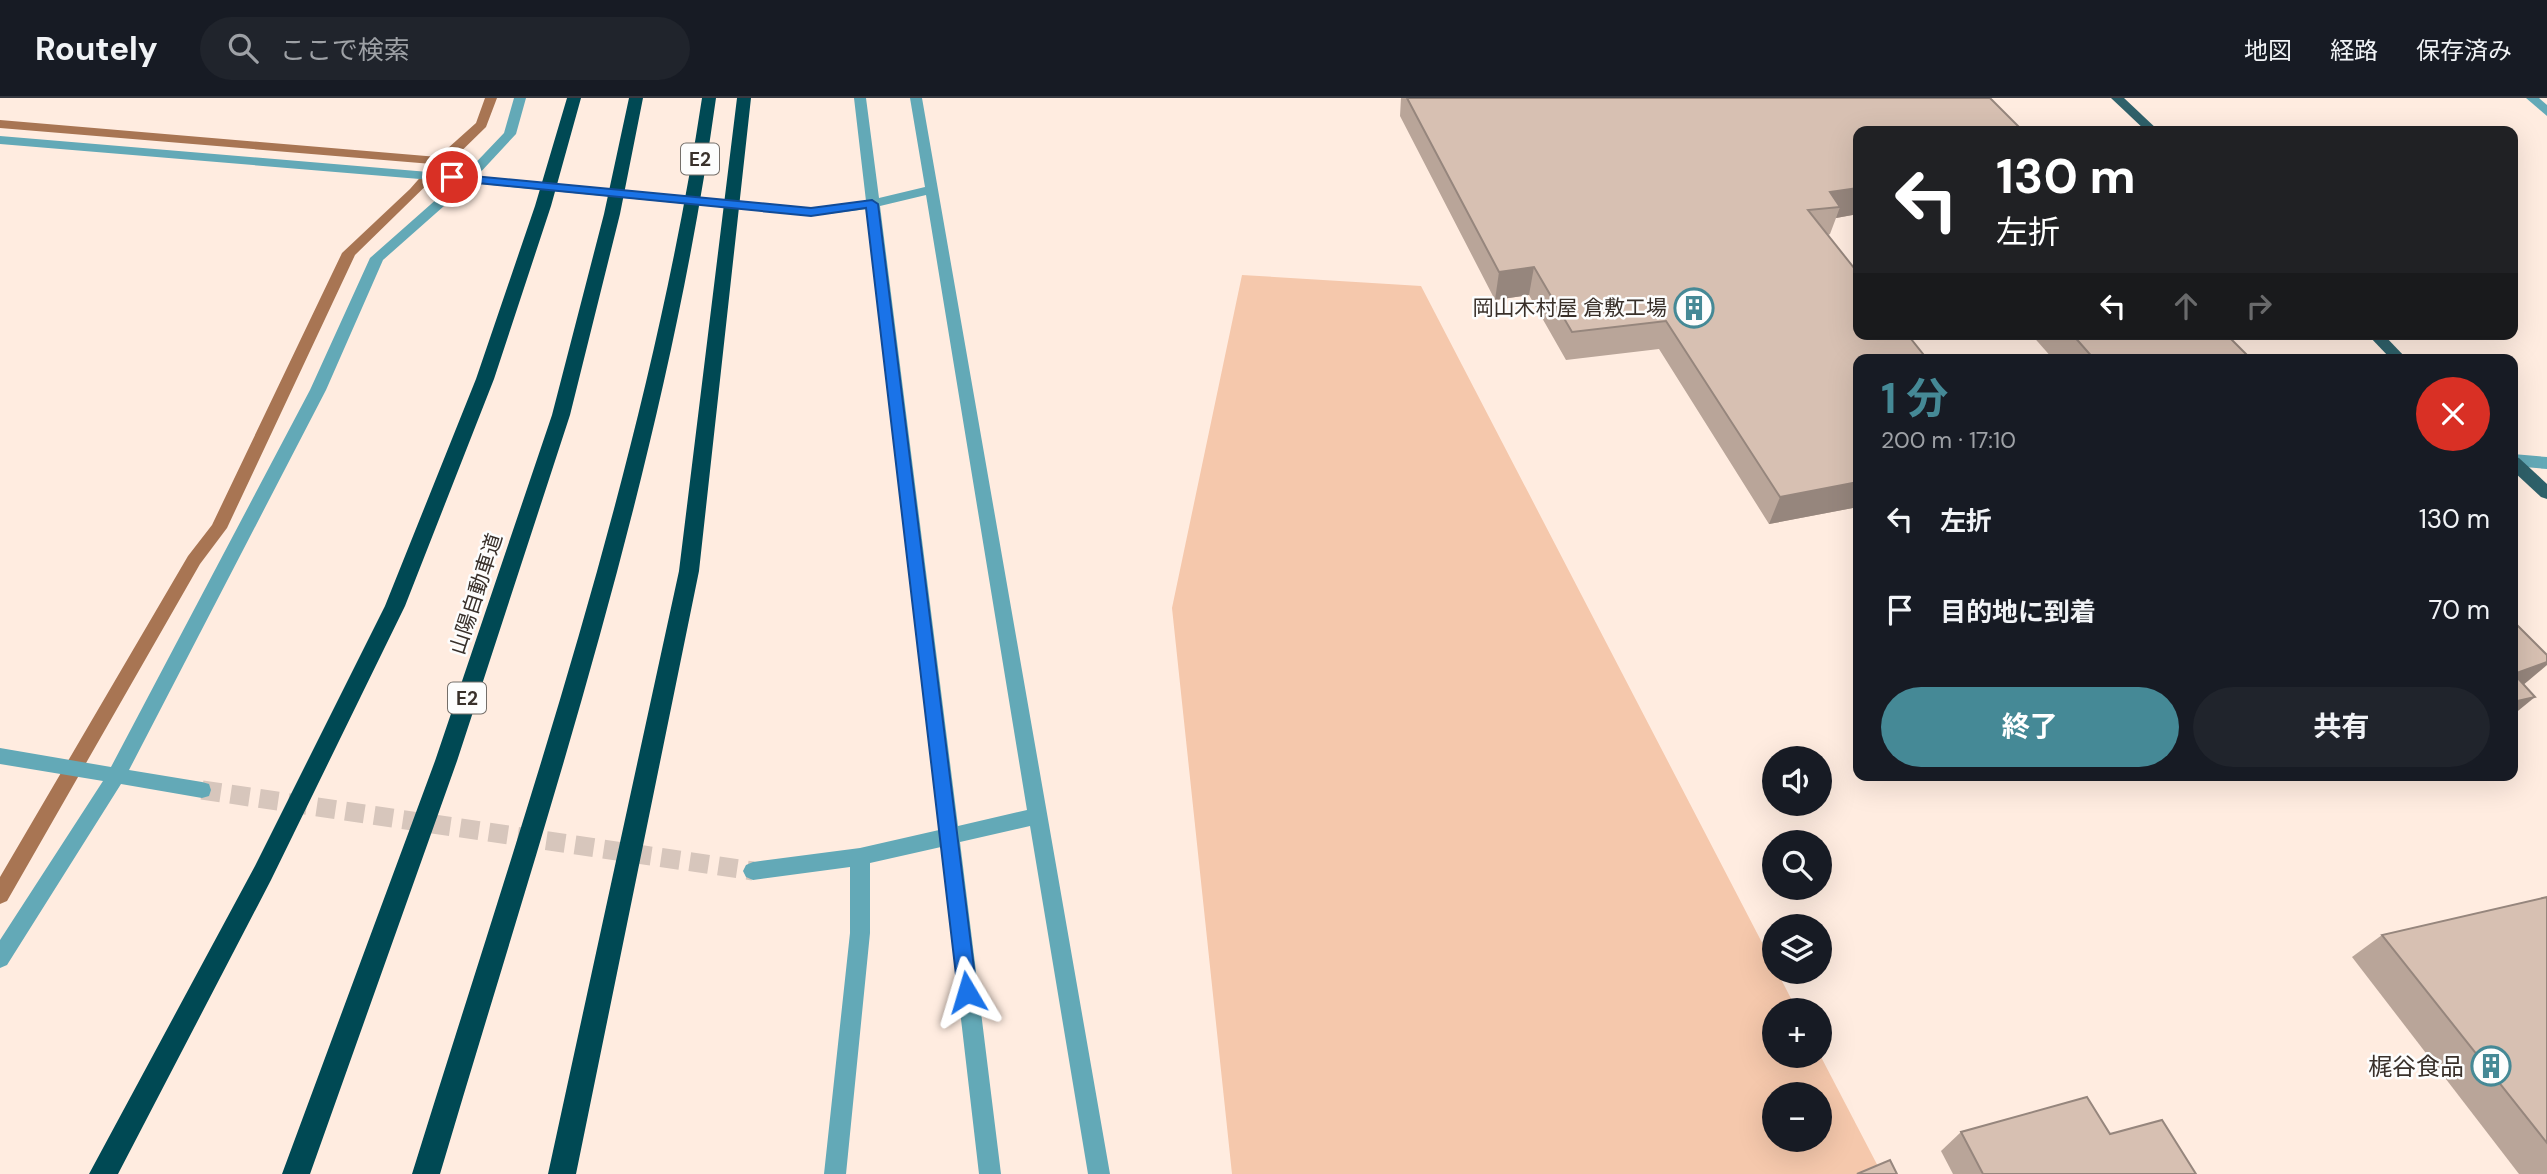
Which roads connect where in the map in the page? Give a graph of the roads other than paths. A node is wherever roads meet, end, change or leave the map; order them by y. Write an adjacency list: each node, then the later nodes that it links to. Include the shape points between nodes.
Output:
1 (520, 98): 13 (street, via 510,134)
2 (574, 98): 30 (highway, via 485,379 395,606 263,873)
3 (636, 98): 31 (highway, 山陽自動車道 / E2, via 612,215 557,428 446,761)
4 (709, 98): 32 (highway, E2, via 691,221 603,590)
5 (744, 98): 33 (highway, via 689,571)
6 (860, 98): 15 (street)
7 (916, 98): 14 (street)
8 (2117, 98): 11 (main road)
9 (2532, 98): 10 (street)
10 (2547, 112)
11 (2148, 126)
12 (0, 140): 13 (street)
13 (467, 179): 15 (street, via 811,212); 23 (street, via 377,258 318,390)
14 (932, 189): 15 (street); 25 (street)
15 (872, 204): 26 (street)
16 (2380, 340): 17 (main road)
17 (2395, 354)
18 (2518, 461): 19 (street)
19 (2547, 463)
20 (2518, 466): 21 (main road)
21 (2547, 494)
22 (0, 756): 23 (street)
23 (115, 778): 24 (street); 29 (street)
24 (202, 790)
25 (1040, 815): 26 (street); 36 (street)
26 (948, 835): 27 (street); 35 (street)
27 (860, 857): 28 (street); 34 (street, via 860,933)
28 (753, 871)
29 (0, 958)
30 (103, 1174)
31 (296, 1174)
32 (426, 1174)
33 (562, 1174)
34 (835, 1174)
35 (990, 1174)
36 (1099, 1174)

